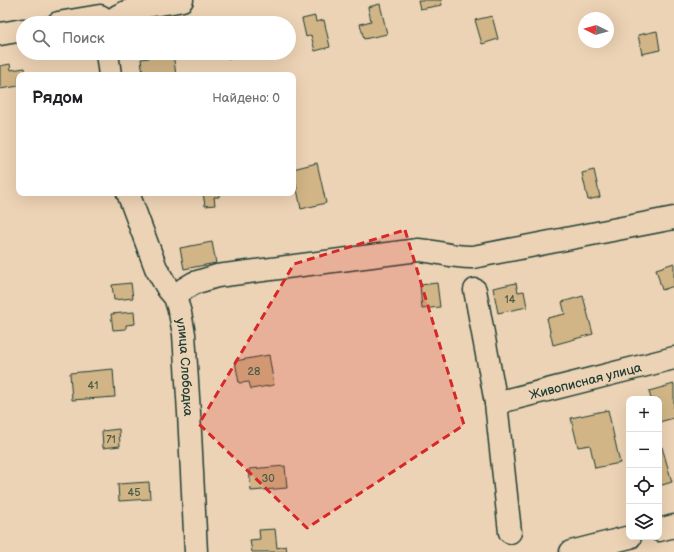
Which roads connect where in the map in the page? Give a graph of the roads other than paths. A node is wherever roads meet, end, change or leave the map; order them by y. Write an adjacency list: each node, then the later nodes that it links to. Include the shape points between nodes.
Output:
1 (182, 0): 2 (street, via 128,11)
2 (116, 16)
3 (16, 31): 4 (street)
4 (0, 34)
5 (108, 60): 6 (street)
6 (110, 72)
7 (129, 196): 10 (street, улица Слободка, via 156,268)
8 (674, 218): 10 (street, via 473,257 418,250 217,276 184,289)
9 (475, 290): 12 (street)
10 (175, 298): 17 (street, улица Слободка, via 184,334)
11 (674, 358): 12 (street, Живописная улица)
12 (496, 403): 15 (street)
13 (674, 526): 14 (street)
14 (662, 529)
15 (510, 532)
16 (626, 538): 18 (street)
17 (196, 552)
18 (571, 552)

